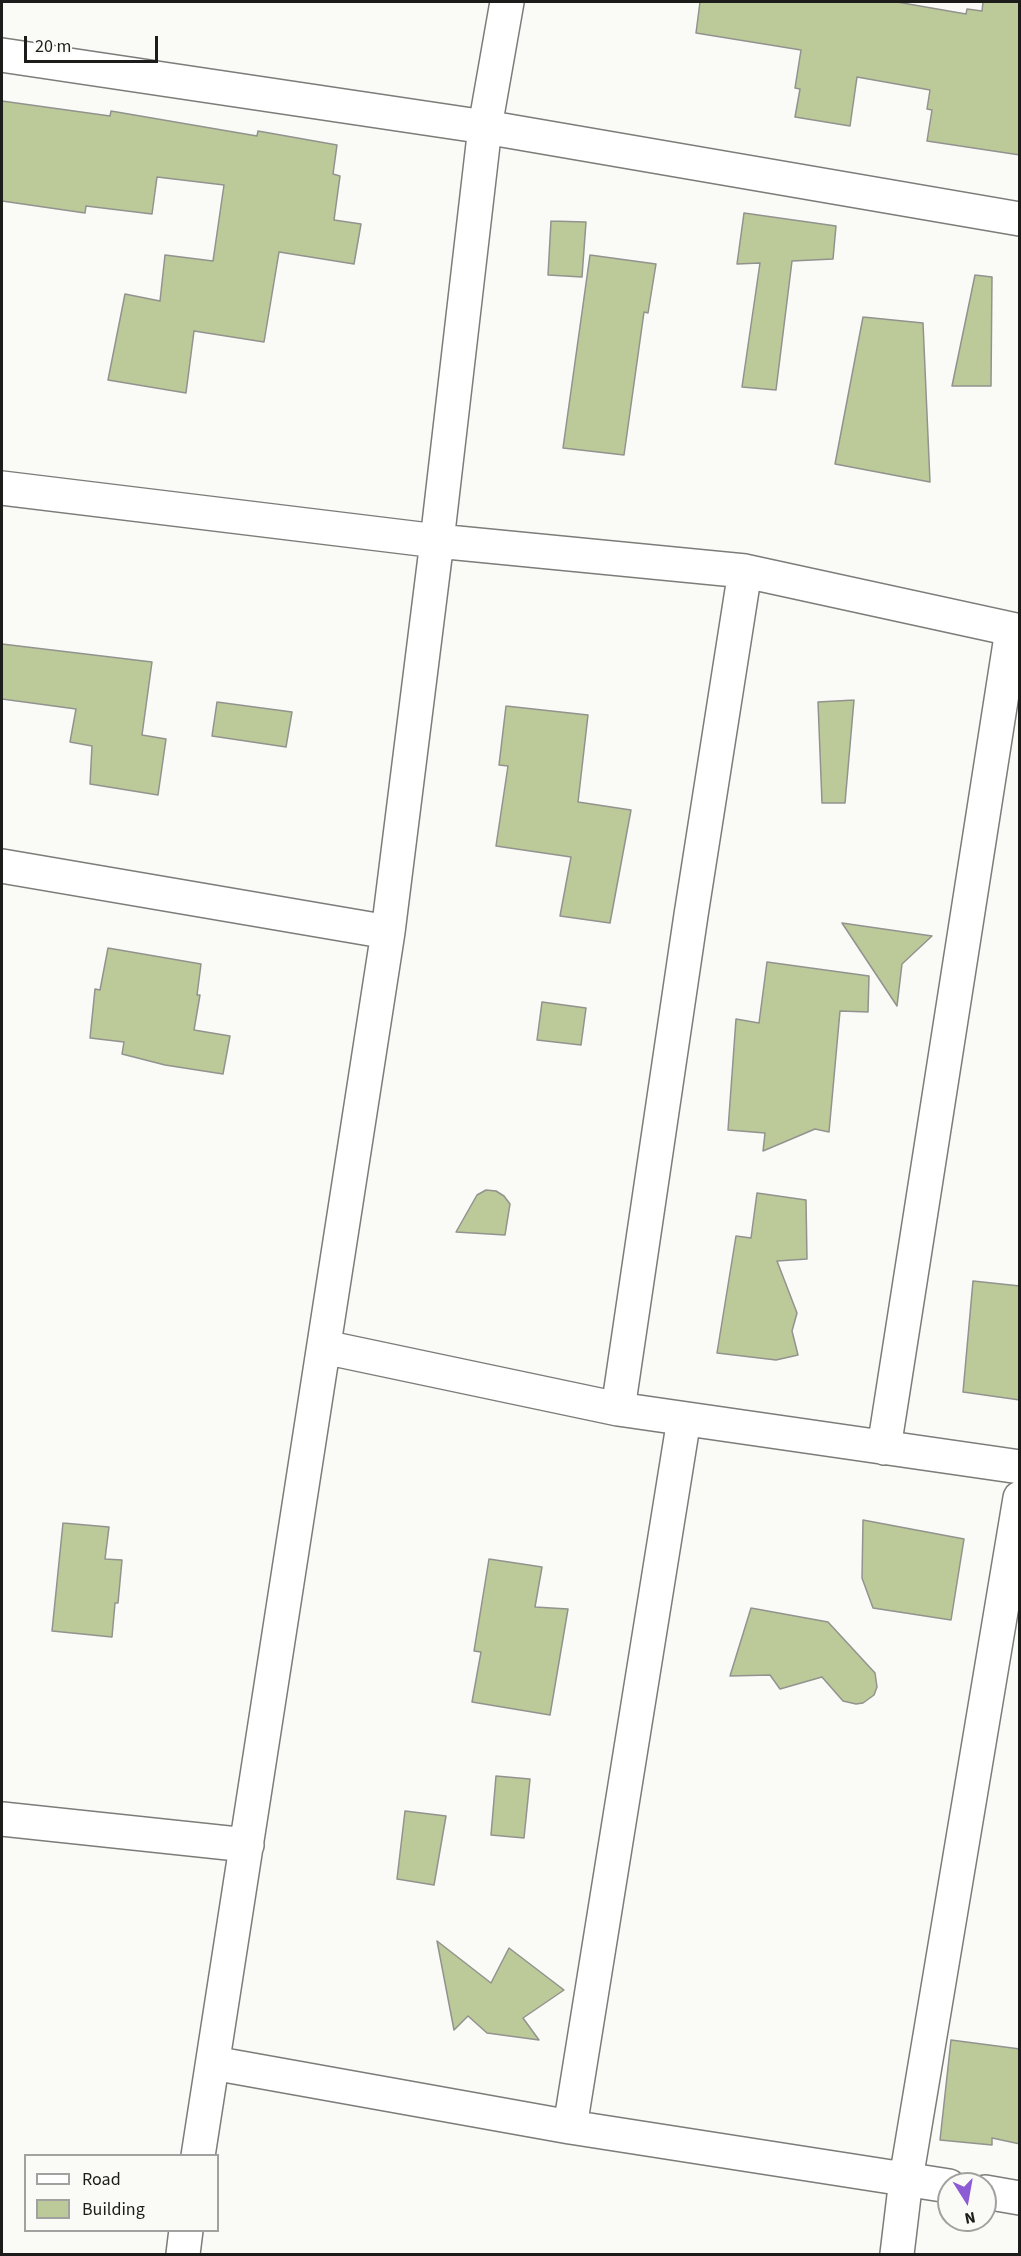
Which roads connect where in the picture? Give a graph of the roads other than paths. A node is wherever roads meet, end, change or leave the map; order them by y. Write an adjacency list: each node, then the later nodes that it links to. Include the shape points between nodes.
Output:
1 (507, 2): 3 (street)
2 (2, 55): 3 (street)
3 (485, 127): 4 (street); 6 (street)
4 (1020, 219)
5 (2, 488): 6 (street)
6 (437, 541): 7 (street); 10 (street)
7 (745, 571): 8 (street); 12 (street)
8 (1016, 631): 14 (street)
9 (2, 875): 10 (street)
10 (388, 932): 11 (street)
11 (324, 1347): 12 (street); 18 (street)
12 (618, 1409): 13 (street)
13 (684, 1419): 14 (street); 20 (street)
14 (884, 1448): 15 (street)
15 (1020, 1467)
16 (1020, 1498): 22 (street)
17 (2, 1819): 18 (street)
18 (247, 1845): 19 (street)
19 (213, 2063): 20 (street); 21 (street)
20 (570, 2127): 22 (street)
21 (198, 2154)
22 (906, 2179): 23 (street); 28 (street)
23 (937, 2184)
24 (997, 2194): 25 (street)
25 (1020, 2198)
26 (186, 2232): 27 (street)
27 (183, 2254)
28 (897, 2254)

